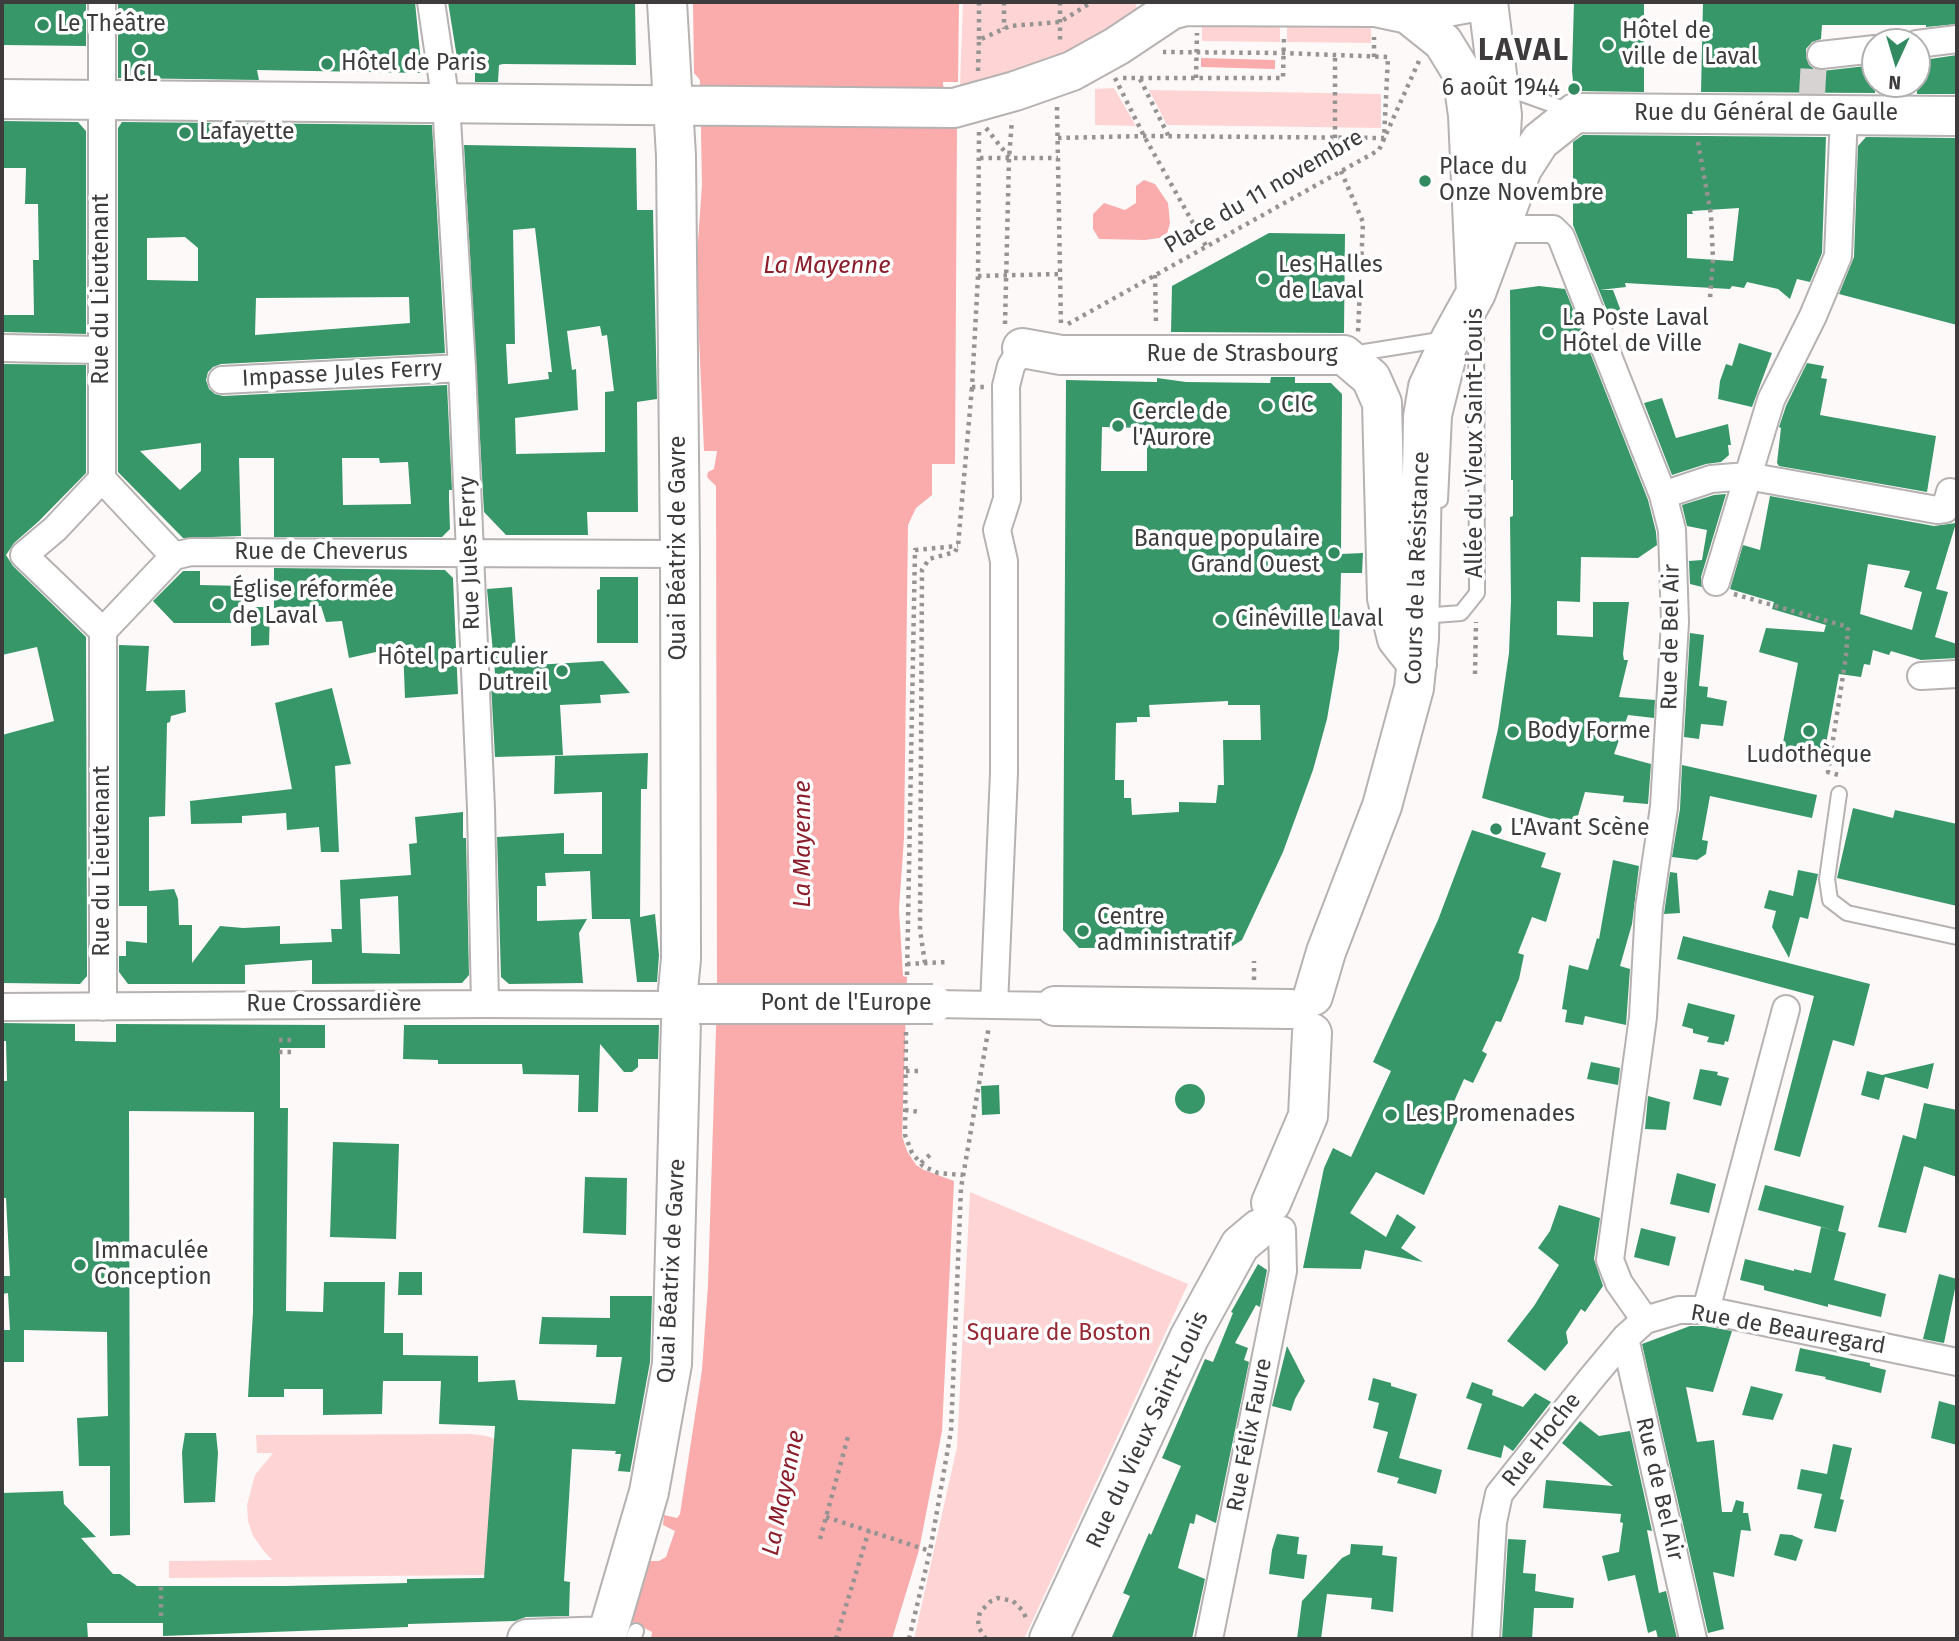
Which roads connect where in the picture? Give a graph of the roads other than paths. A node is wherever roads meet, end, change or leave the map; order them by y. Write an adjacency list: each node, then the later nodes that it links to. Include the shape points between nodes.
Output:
1 (102, 2): 14 (street, Rue du Lieutenant)
2 (431, 2): 15 (street, Rue Jules Ferry)
3 (667, 2): 16 (main road, Quai Béatrix de Gavre)
4 (1474, 2): 7 (main road)
5 (1488, 2): 12 (main road)
6 (1166, 6): 7 (main road, via 1375,7); 16 (main road, via 1117,46 1072,71 1015,91 970,114)
7 (1426, 14): 12 (main road, via 1443,42)
8 (1957, 39): 9 (street)
9 (1931, 42)
10 (1861, 51): 11 (street)
11 (1821, 55)
12 (1481, 79): 18 (lane, Rue du Général de Gaulle); 20 (main road, via 1468,114)
13 (2, 99): 14 (main road)
14 (101, 100): 15 (main road); 26 (street, Rue du Lieutenant)
15 (446, 103): 16 (main road); 27 (street, Rue Jules Ferry)
16 (673, 106): 35 (main road, Quai Béatrix de Gavre)
17 (1822, 108): 18 (main road, Rue du Général de Gaulle); 19 (main road, Rue du Général de Gaulle); 29 (street, via 1838,257 1771,400)
18 (1575, 113): 20 (main road, via 1540,141)
19 (1957, 116)
20 (1486, 238): 21 (main road, Cours de la Résistance); 32 (street, Rue de Bel Air, via 1553,229 1561,237)
21 (1476, 293): 22 (main road, Cours de la Résistance); 33 (lane, via 1444,416); 41 (lane, Allée du Vieux Saint-Louis, via 1477,593 1461,612)
22 (1451, 338): 25 (lane, Rue de Strasbourg); 41 (main road, Cours de la Résistance, via 1432,377 1423,417)
23 (1044, 341): 25 (main road, Rue de Strasbourg, via 1061,355); 51 (street, via 1011,366 1006,386 1007,499 997,530 1004,561 1004,773)
24 (2, 348): 26 (street)
25 (1351, 349): 40 (main road, via 1382,403)
26 (101, 350): 30 (street, Rue du Lieutenant)
27 (462, 368): 28 (street, Impasse Jules Ferry); 34 (street, Rue Jules Ferry)
28 (222, 380)
29 (1747, 476): 31 (street, via 1909,510 1945,509); 32 (street, via 1710,479); 39 (street)
30 (102, 479): 36 (street, via 55,529); 37 (street)
31 (1950, 492)
32 (1663, 495): 59 (street, Rue de Bel Air, via 1672,530 1675,621 1664,807 1648,908 1643,1017 1610,1260 1619,1283)
33 (1440, 511)
34 (470, 553): 35 (street, Rue de Cheverus); 37 (street, Rue de Cheverus, via 191,552); 49 (street, Rue Jules Ferry)
35 (680, 554): 50 (main road, Quai Béatrix de Gavre)
36 (13, 555): 42 (street)
37 (174, 556): 42 (street)
38 (1437, 579): 41 (lane)
39 (1716, 582)
40 (1387, 598): 41 (lane); 43 (main road, via 1397,639)
41 (1420, 616): 43 (main road, Cours de la Résistance)
42 (103, 631): 54 (street, Rue du Lieutenant)
43 (1417, 664): 56 (main road, Cours de la Résistance, via 1409,713 1382,806)
44 (1957, 674): 45 (street)
45 (1921, 676)
46 (1839, 794): 47 (lane, via 1827,879 1830,900 1847,913)
47 (1957, 937)
48 (919, 984): 50 (main road, Pont de l'Europe, bridge); 51 (street, Pont de l'Europe)
49 (485, 1004): 50 (street, Rue Crossardière); 54 (street, Rue Crossardière)
50 (681, 1005): 63 (main road, Quai Béatrix de Gavre, via 672,1364)
51 (994, 1005): 52 (street)
52 (1055, 1006): 56 (main road)
53 (2, 1007): 54 (street, Rue Crossardière)
54 (103, 1007)
55 (1786, 1009): 58 (street)
56 (1305, 1013): 57 (main road, Rue du Vieux Saint-Louis, via 1308,1116)
57 (1271, 1221): 62 (main road, Rue du Vieux Saint-Louis, via 1240,1245); 65 (street, Rue Félix Faure, via 1283,1271)
58 (1706, 1310): 59 (street, Rue de Beauregard, via 1679,1310); 61 (street, Rue de Beauregard)
59 (1645, 1320): 60 (street, Rue de Beauregard)
60 (1625, 1338): 66 (street, Rue Hoche, via 1499,1494); 67 (street, Rue de Bel Air)
61 (1957, 1362)
62 (1037, 1633)
63 (621, 1636): 64 (main road)
64 (527, 1639)
65 (1209, 1639)
66 (1486, 1639)
67 (1693, 1639)

